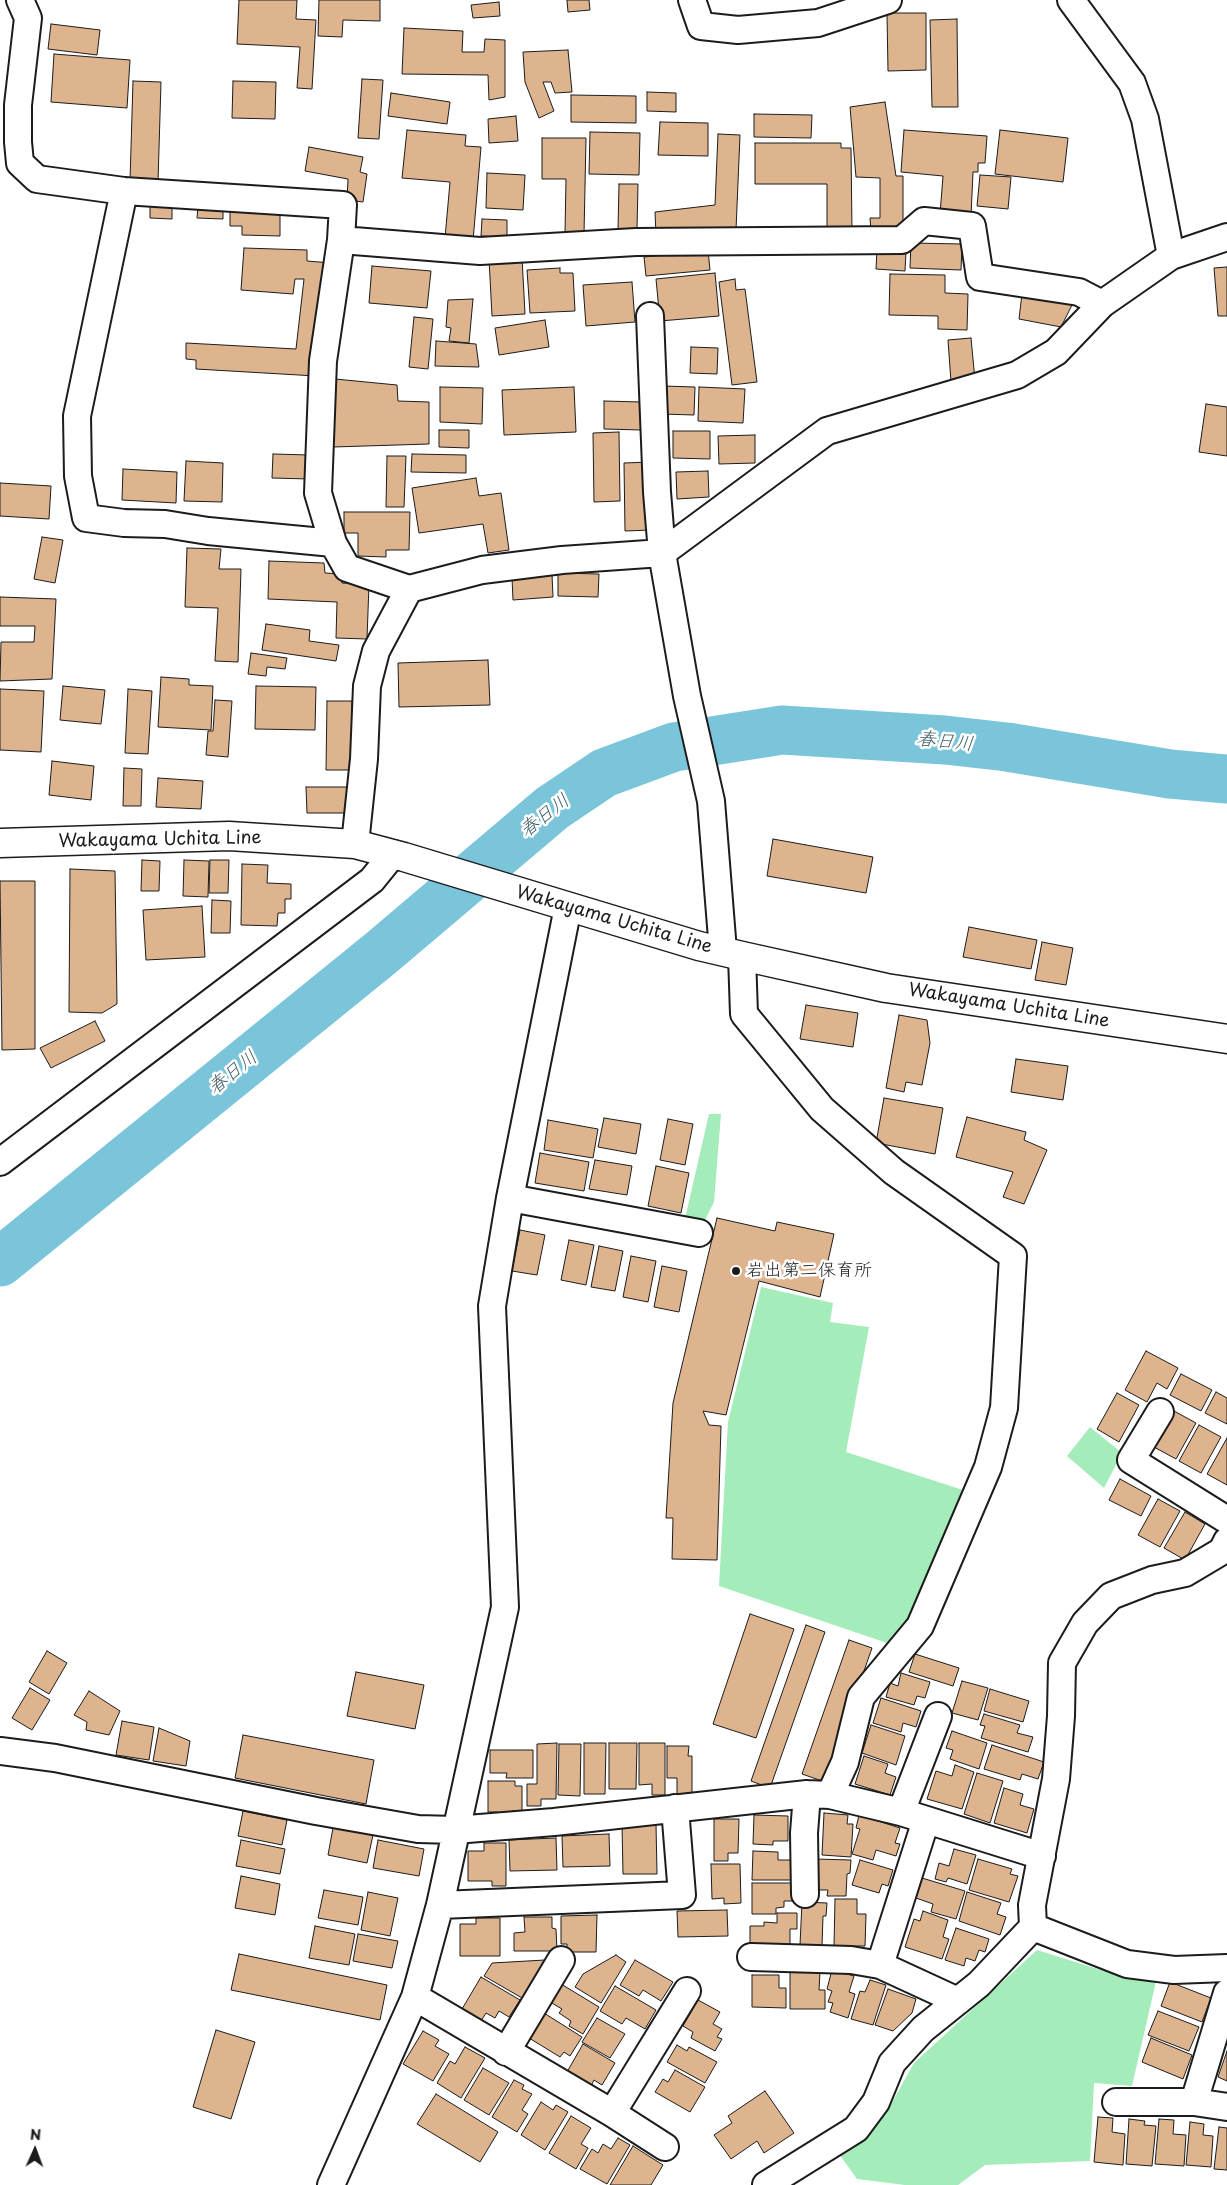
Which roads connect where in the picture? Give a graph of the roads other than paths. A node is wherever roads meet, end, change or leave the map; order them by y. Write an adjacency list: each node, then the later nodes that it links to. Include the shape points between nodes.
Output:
1 (20, 0): 5 (street, via 28,18)
2 (692, 0): 3 (street, via 701,26 738,30 818,23)
3 (888, 0)
4 (1071, 0): 9 (street, via 1132,83 1145,119)
5 (9, 103): 6 (street, via 20,163 37,179)
6 (124, 191): 8 (street, via 343,205); 12 (street, via 77,416 78,476 86,518)
7 (1227, 237): 9 (street)
8 (340, 240): 10 (street, via 480,251 636,242 902,240 924,221 972,226 980,276 1079,292); 12 (street, via 323,362 318,493)
9 (1171, 256): 10 (street)
10 (1102, 304): 13 (street, via 1056,352 1018,375 827,430)
11 (650, 316): 13 (street)
12 (333, 544): 14 (street, via 347,568)
13 (662, 553): 14 (street, via 482,570); 19 (street, via 687,696 712,801)
14 (409, 589): 16 (street, via 376,651 367,686 364,759)
15 (0, 843): 16 (main road, Wakayama Uchita Line, via 229,836)
16 (355, 844): 17 (main road, Wakayama Uchita Line)
17 (399, 855): 18 (main road, Wakayama Uchita Line); 21 (street, via 372,880)
18 (568, 907): 19 (main road, Wakayama Uchita Line); 22 (street)
19 (732, 954): 20 (main road, Wakayama Uchita Line, via 886,988); 29 (street, via 744,1014 822,1109 894,1172 1013,1256 1004,1408 988,1467 920,1626 860,1697 845,1762)
20 (1227, 1039)
21 (0, 1162)
22 (510, 1198): 23 (street); 33 (street, via 492,1306 505,1607)
23 (699, 1233)
24 (1160, 1412): 25 (street, via 1131,1460)
25 (1227, 1520)
26 (1227, 1541): 34 (street, via 1222,1551 1185,1573 1152,1580 1111,1596 1085,1623 1062,1663 1056,1780)
27 (938, 1716): 31 (street)
28 (0, 1751): 33 (street, via 55,1758 418,1829)
29 (818, 1795): 30 (street); 31 (street); 35 (street, via 804,1832)
30 (675, 1808): 33 (street); 36 (street, via 682,1895)
31 (901, 1812): 32 (street)
32 (926, 1820): 34 (street); 40 (street)
33 (455, 1830): 36 (street)
34 (1042, 1856): 37 (street, via 1032,1905)
35 (804, 1894)
36 (440, 1905): 44 (street)
37 (1033, 1927): 41 (street, via 1127,1964 1174,1970); 45 (street, via 979,1984)
38 (751, 1957): 40 (street)
39 (561, 1960): 46 (street)
40 (880, 1964): 45 (street)
41 (1227, 1968)
42 (687, 1990): 50 (street)
43 (1227, 1993): 48 (street)
44 (414, 1997): 46 (street); 52 (street)
45 (958, 2001): 53 (street, via 923,2029 892,2063 876,2102 856,2128)
46 (506, 2052): 50 (street)
47 (1116, 2102): 48 (street)
48 (1194, 2102): 49 (street)
49 (1227, 2107)
50 (612, 2113): 51 (street)
51 (665, 2147)
52 (331, 2185)
53 (766, 2185)

